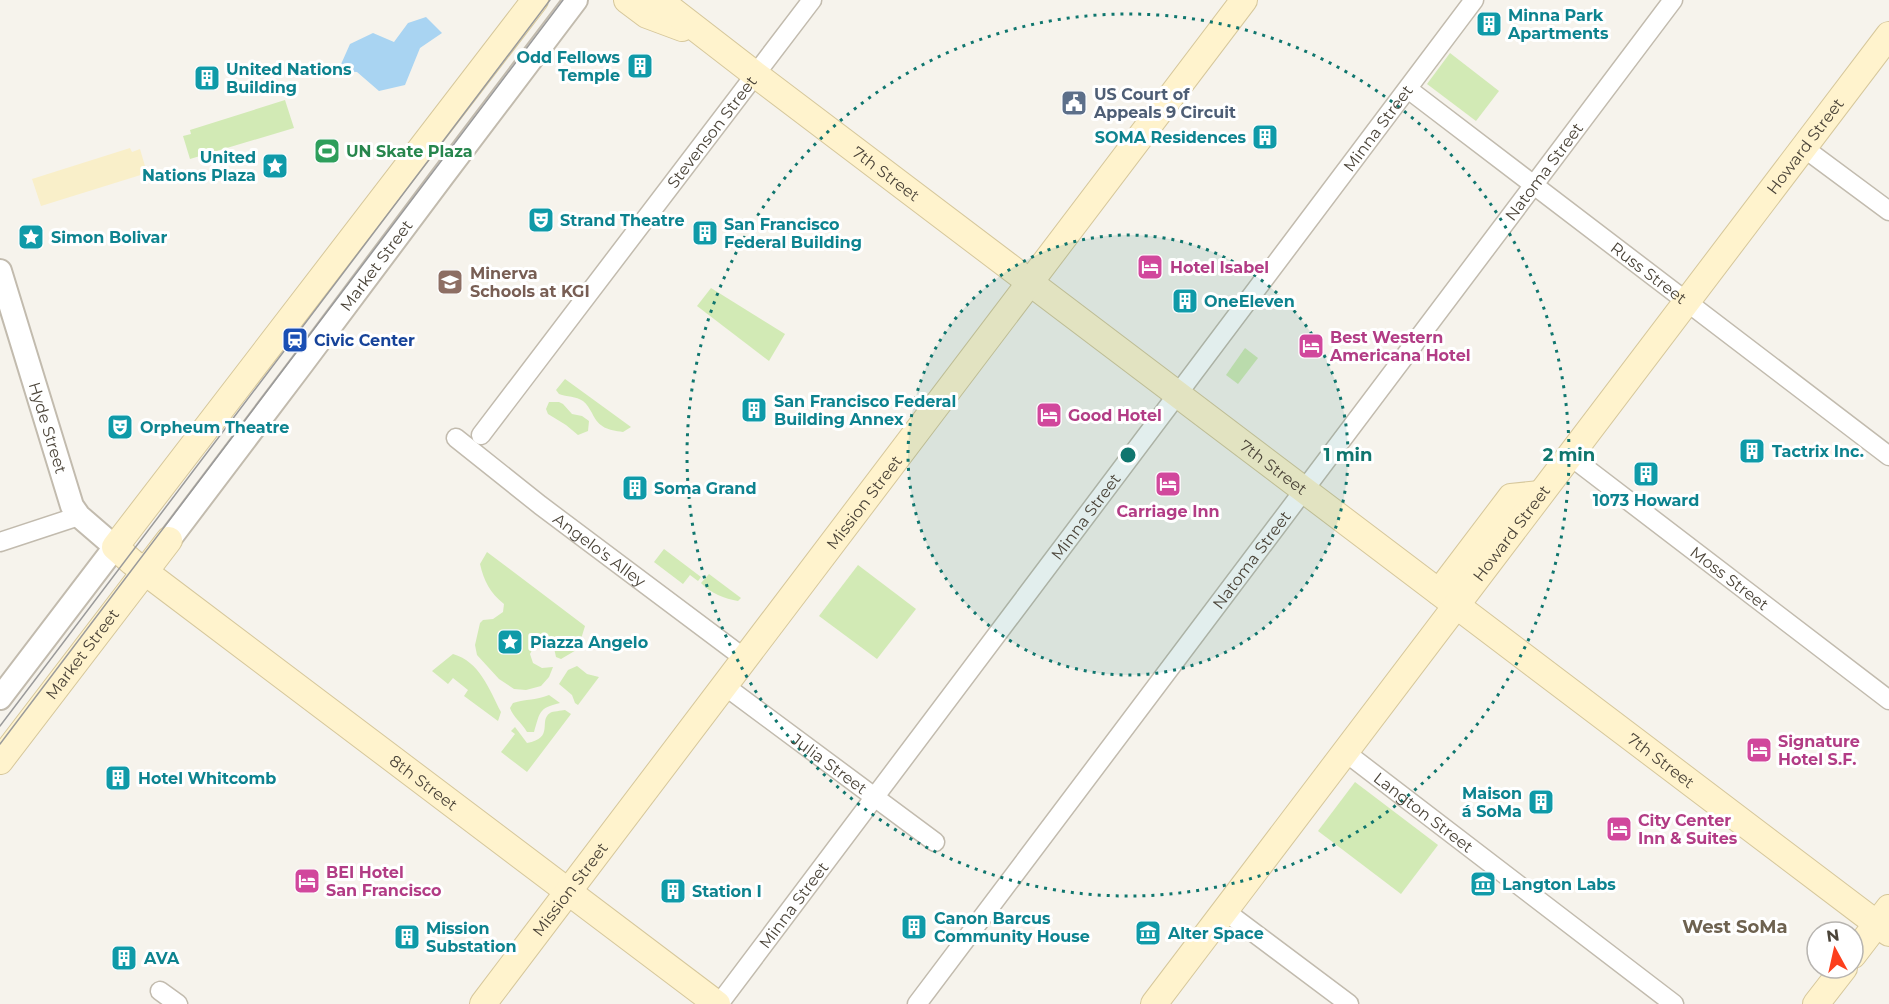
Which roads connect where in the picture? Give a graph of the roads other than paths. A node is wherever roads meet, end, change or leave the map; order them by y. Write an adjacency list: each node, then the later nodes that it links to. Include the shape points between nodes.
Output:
1 (535, 0): 28 (main road, Market Street)
2 (576, 0): 26 (street, Market Street)
3 (627, 0): 10 (main road, via 647,15)
4 (659, 0): 10 (main road, 7th Street)
5 (812, 0): 11 (street, Stevenson Street)
6 (1244, 0): 17 (main road, Mission Street)
7 (1474, 0): 12 (street, Minna Street)
8 (1673, 0): 14 (street, Natoma Street)
9 (1889, 34): 13 (main road, Howard Street)
10 (705, 36): 11 (main road, 7th Street)
11 (756, 75): 17 (main road, 7th Street); 20 (street, Stevenson Street)
12 (1408, 89): 14 (street, Russ Street); 19 (street, Minna Street)
13 (1804, 148): 15 (street); 18 (main road, Howard Street)
14 (1534, 184): 18 (street, Russ Street); 24 (street, Natoma Street)
15 (1889, 211)
16 (0, 271): 25 (street, Hyde Street, via 66,491)
17 (1031, 284): 19 (main road, 7th Street); 30 (main road, Mission Street)
18 (1686, 302): 22 (main road, Howard Street); 23 (street, Russ Street)
19 (1178, 395): 24 (main road, 7th Street); 36 (street, Minna Street)
20 (481, 435)
21 (456, 438): 30 (street, Angelo's Alley)
22 (1570, 456): 29 (main road, Howard Street); 33 (street, Moss Street)
23 (1889, 456)
24 (1303, 490): 29 (main road, 7th Street); 47 (street, Natoma Street)
25 (79, 516): 27 (street); 28 (street, Hyde Street)
26 (169, 540): 28 (main road, Market Street)
27 (0, 542)
28 (131, 560): 32 (street, Market Street); 35 (main road, Market Street); 38 (main road, 8th Street)
29 (1448, 599): 34 (main road, Howard Street); 40 (main road, 7th Street)
30 (744, 658): 31 (main road, Mission Street)
31 (724, 686): 36 (street, Julia Street); 38 (main road, Mission Street)
32 (0, 698)
33 (1889, 700)
34 (1345, 752): 39 (main road, Howard Street); 50 (street, Langton Street)
35 (0, 761)
36 (874, 797): 37 (street, Julia Street); 46 (street, Minna Street)
37 (934, 842)
38 (568, 891): 45 (main road, Mission Street); 46 (main road, 8th Street)
39 (1225, 911): 48 (main road, Howard Street); 49 (street)
40 (1887, 917): 41 (main road)
41 (1865, 942)
42 (1835, 980): 51 (main road)
43 (160, 991): 44 (street)
44 (178, 1004)
45 (483, 1004)
46 (718, 1004)
47 (917, 1004)
48 (1155, 1004)
49 (1349, 1004)
50 (1674, 1004)
51 (1816, 1004)

